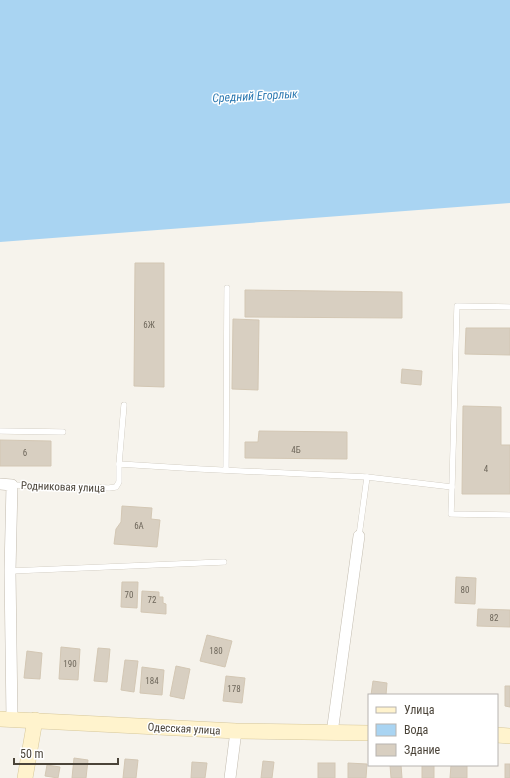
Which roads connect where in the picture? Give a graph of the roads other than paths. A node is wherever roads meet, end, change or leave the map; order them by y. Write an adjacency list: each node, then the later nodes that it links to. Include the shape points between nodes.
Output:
1 (227, 288): 7 (lane)
2 (510, 307): 11 (lane, via 457,306)
3 (124, 405): 6 (lane)
4 (0, 431): 5 (lane)
5 (63, 432)
6 (119, 464): 7 (lane); 10 (lane, Родниковая улица, via 119,482 116,487)
7 (226, 470): 8 (lane)
8 (367, 477): 11 (lane); 13 (lane)
9 (0, 484): 10 (street, Родниковая улица)
10 (12, 485): 16 (street)
11 (452, 487): 12 (lane, via 451,514)
12 (510, 515)
13 (359, 536): 20 (street)
14 (224, 562): 16 (lane)
15 (0, 565): 16 (street)
16 (10, 571): 17 (street)
17 (6, 719): 18 (main road, Одесская улица)
18 (35, 720): 19 (main road, Одесская улица); 24 (main road)
19 (236, 731): 20 (main road, Одесская улица); 25 (street)
20 (332, 733): 21 (main road, Одесская улица)
21 (368, 733)
22 (498, 735): 23 (main road)
23 (510, 736)
24 (24, 778)
25 (230, 778)

